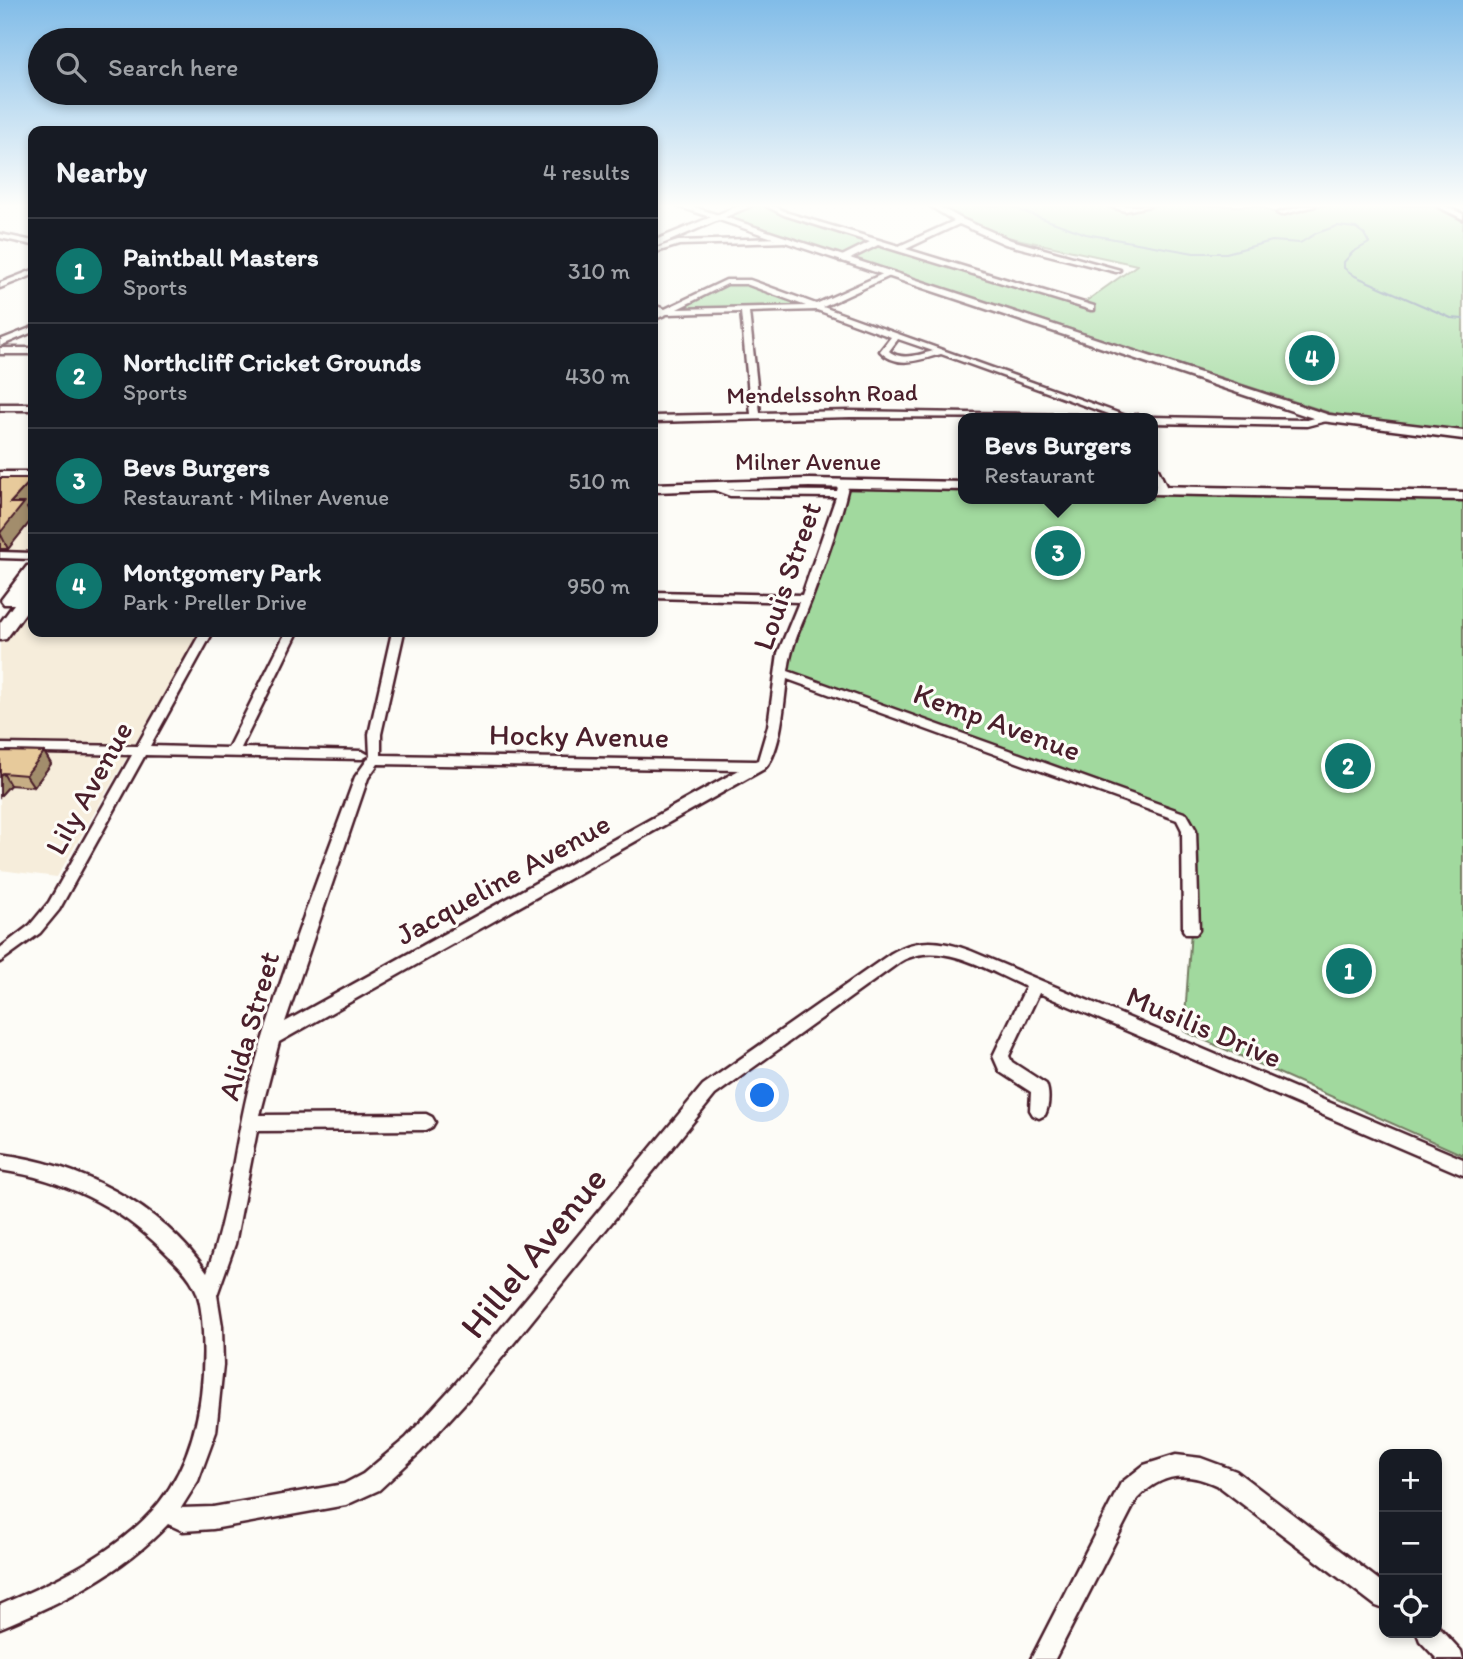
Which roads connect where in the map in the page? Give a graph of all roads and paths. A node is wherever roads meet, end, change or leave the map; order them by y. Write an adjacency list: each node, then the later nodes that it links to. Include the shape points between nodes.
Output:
1 (723, 283): 10 (street)
2 (750, 283): 6 (street)
3 (868, 283): 6 (street)
4 (916, 283): 23 (main road)
5 (1013, 283): 7 (street)
6 (820, 307): 9 (street); 13 (street)
7 (1091, 308)
8 (658, 309): 10 (street)
9 (745, 310): 10 (street); 21 (street)
10 (666, 312): 11 (street)
11 (658, 316)
12 (28, 331): 14 (street)
13 (897, 335): 17 (street); 17 (street, via 884,351 892,358)
14 (0, 343)
15 (0, 351): 16 (street)
16 (28, 351)
17 (942, 352): 20 (street)
18 (0, 407): 19 (street)
19 (28, 407)
20 (1105, 413)
21 (757, 416): 22 (street, Mendelssohn Road); 24 (street, Mendelssohn Road)
22 (958, 416)
23 (1327, 418): 25 (street, via 1307,423); 26 (main road)
24 (658, 419)
25 (1158, 420)
26 (1463, 435)
27 (0, 476): 28 (street)
28 (28, 476)
29 (958, 486): 31 (main road, Milner Avenue)
30 (658, 488): 31 (main road, Milner Avenue)
31 (842, 489): 39 (street, Louis Street)
32 (1158, 490): 33 (main road)
33 (1463, 496)
34 (0, 555): 35 (street)
35 (28, 556)
36 (28, 583): 40 (main road)
37 (28, 585): 41 (main road)
38 (658, 595): 39 (street)
39 (806, 599): 45 (street, Louis Street)
40 (0, 613)
41 (0, 635)
42 (204, 637): 47 (street, Lily Avenue)
43 (290, 637): 48 (street)
44 (397, 637): 49 (street, Alida Street)
45 (780, 672): 50 (street, Louis Street, via 769,751); 51 (street, Kemp Avenue, via 1182,817 1189,830)
46 (0, 748): 47 (street, Hocky Avenue)
47 (141, 752): 48 (street, Hocky Avenue); 53 (street, Lily Avenue, via 54,906 35,929)
48 (232, 754): 49 (street, Hocky Avenue)
49 (368, 759): 50 (street, Hocky Avenue); 55 (street, Alida Street)
50 (760, 766): 55 (street, Jacqueline Avenue)
51 (1191, 930)
52 (922, 945): 54 (street, Musilis Drive, via 950,949); 62 (street, Hillel Avenue, via 895,958 709,1090 472,1380 413,1445 371,1482 338,1496 213,1518 183,1520)
53 (0, 956)
54 (1035, 985): 56 (street, via 1001,1056 1006,1067 1040,1089); 60 (street, Musilis Drive)
55 (271, 1038): 58 (street, Alida Street)
56 (1039, 1110)
57 (426, 1122): 58 (street)
58 (250, 1124): 61 (street, Alida Street, via 220,1264)
59 (0, 1162): 61 (street, via 38,1168 118,1201 160,1233 193,1268)
60 (1463, 1167)
61 (207, 1295): 62 (street, via 214,1364 209,1422 190,1473)
62 (165, 1511): 64 (street, via 141,1536 89,1572)
63 (1379, 1594): 66 (street, via 1227,1479 1190,1465 1169,1465 1156,1469 1129,1491)
64 (0, 1617)
65 (1433, 1638): 67 (street)
66 (1043, 1659)
67 (1453, 1659)

